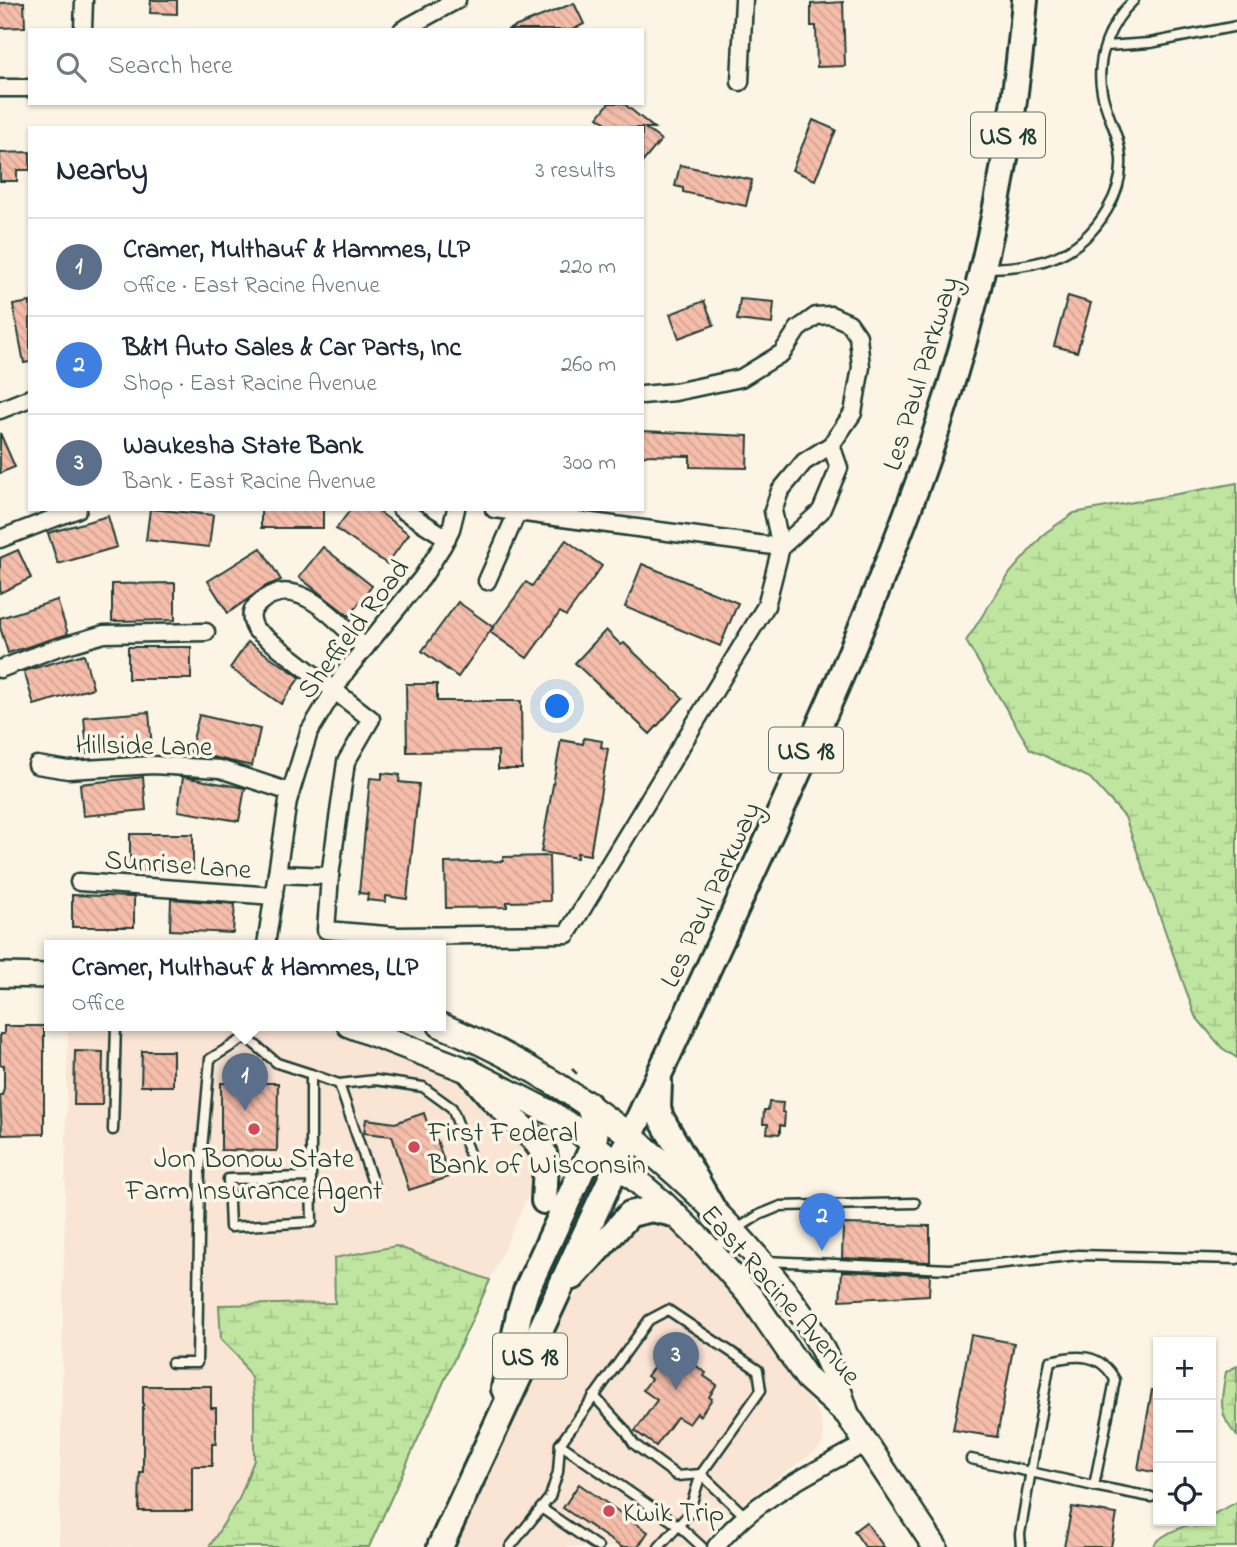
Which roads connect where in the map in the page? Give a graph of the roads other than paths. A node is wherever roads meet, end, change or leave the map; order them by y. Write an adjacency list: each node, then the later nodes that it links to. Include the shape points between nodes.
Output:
1 (84, 0): 7 (street)
2 (457, 0): 8 (street)
3 (744, 0): 10 (street)
4 (1025, 0): 13 (main road, Les Paul Parkway / US 18, via 1009,129)
5 (1134, 0): 9 (lane, via 1117,19)
6 (1237, 26): 9 (lane, via 1150,43)
7 (83, 28)
8 (406, 28)
9 (1106, 46): 13 (lane, via 1100,71 1102,93 1121,161 1111,203 1097,228 1079,245 1032,265)
10 (740, 82)
11 (0, 88): 12 (street)
12 (28, 88)
13 (981, 268): 46 (main road, Les Paul Parkway / US 18, via 946,400 884,570 772,831)
14 (644, 395): 17 (street, via 741,378 782,353 798,329 816,316 831,315 849,323 858,337 862,367 853,414)
15 (28, 399): 16 (street)
16 (0, 410)
17 (831, 444): 25 (street, via 839,468 821,511); 25 (street, via 804,462 780,491 773,511)
18 (73, 511): 24 (street)
19 (404, 511): 23 (street)
20 (455, 511): 23 (street, Sheffield Road)
21 (506, 511): 22 (street)
22 (517, 513): 25 (street); 26 (street)
23 (447, 538): 28 (street, Sheffield Road, via 422,578)
24 (0, 539)
25 (781, 547): 34 (street, via 766,606 567,934 398,936 326,930)
26 (487, 581)
27 (206, 632): 29 (street, via 104,634)
28 (365, 648): 30 (street, Sheffield Road); 30 (street, via 304,595 281,594 256,605 252,622 256,629)
29 (0, 669)
30 (334, 689): 32 (street, Sheffield Road, via 309,732); 34 (street, via 371,719 346,762)
31 (37, 765): 32 (street, Hillside Lane, via 68,770 153,765 220,769)
32 (290, 792): 33 (street, Sheffield Road)
33 (278, 874): 34 (street); 36 (street, Sheffield Road)
34 (330, 876)
35 (79, 882): 36 (street, Sunrise Lane)
36 (274, 896): 37 (street, Sheffield Road)
37 (267, 940)
38 (0, 975): 39 (main road)
39 (44, 976)
40 (446, 1028): 49 (main road, East Racine Avenue)
41 (116, 1031): 51 (lane)
42 (248, 1031): 44 (lane)
43 (365, 1031): 45 (main road, East Racine Avenue)
44 (246, 1037): 47 (lane, via 277,1063); 67 (lane, via 210,1059 200,1172 197,1363)
45 (469, 1070): 52 (main road, East Racine Avenue, via 551,1113); 58 (main road, via 544,1153)
46 (660, 1072): 53 (main road, Les Paul Parkway / US 18); 60 (main road, via 661,1118)
47 (311, 1074): 48 (lane); 56 (lane)
48 (339, 1084): 55 (lane, via 375,1080 423,1087 452,1108); 57 (lane)
49 (589, 1104): 50 (main road, East Racine Avenue); 52 (main road, via 596,1128)
50 (610, 1121): 53 (main road, East Racine Avenue); 54 (main road, via 607,1143)
51 (113, 1130)
52 (585, 1137): 54 (main road, East Racine Avenue); 70 (main road, via 526,1291)
53 (630, 1137): 54 (main road, Les Paul Parkway / US 18); 60 (main road, East Racine Avenue)
54 (617, 1164): 61 (main road, East Racine Avenue); 66 (main road, Les Paul Parkway / US 18)
55 (474, 1166)
56 (311, 1177): 56 (lane, via 228,1179 230,1227 312,1222)
57 (375, 1189)
58 (544, 1201)
59 (915, 1203): 62 (lane, via 781,1206)
60 (714, 1211): 62 (main road, East Racine Avenue)
61 (674, 1214): 63 (main road, East Racine Avenue); 66 (main road, via 652,1209 630,1214)
62 (734, 1231): 63 (lane); 65 (main road, East Racine Avenue)
63 (712, 1251): 69 (main road, East Racine Avenue, via 752,1298 807,1378)
64 (1237, 1259): 65 (lane, via 1078,1255 950,1269)
65 (761, 1261): 69 (main road, East Racine Avenue, via 821,1345)
66 (558, 1293): 70 (main road, Les Paul Parkway / US 18)
67 (172, 1363)
68 (594, 1396): 72 (lane); 75 (lane, via 634,1444 677,1476); 75 (lane, via 649,1320 668,1310 758,1370 761,1390)
69 (847, 1414): 71 (main road, East Racine Avenue)
70 (495, 1431): 81 (main road, Les Paul Parkway / US 18)
71 (866, 1443): 79 (street); 87 (main road, East Racine Avenue)
72 (560, 1444): 78 (lane, via 558,1472); 80 (lane)
73 (971, 1459): 74 (lane)
74 (1031, 1470): 76 (lane); 76 (lane, via 1050,1361 1084,1356 1108,1366 1115,1380); 88 (lane)
75 (701, 1474): 79 (lane); 80 (lane, via 688,1515)
76 (1094, 1486): 77 (lane)
77 (1151, 1497)
78 (541, 1508): 82 (lane); 83 (lane)
79 (745, 1516): 86 (street)
80 (679, 1525): 84 (lane); 85 (lane)
81 (440, 1547)
82 (510, 1547)
83 (598, 1547)
84 (659, 1547)
85 (702, 1547)
86 (716, 1547)
87 (934, 1547)
88 (1021, 1547)

